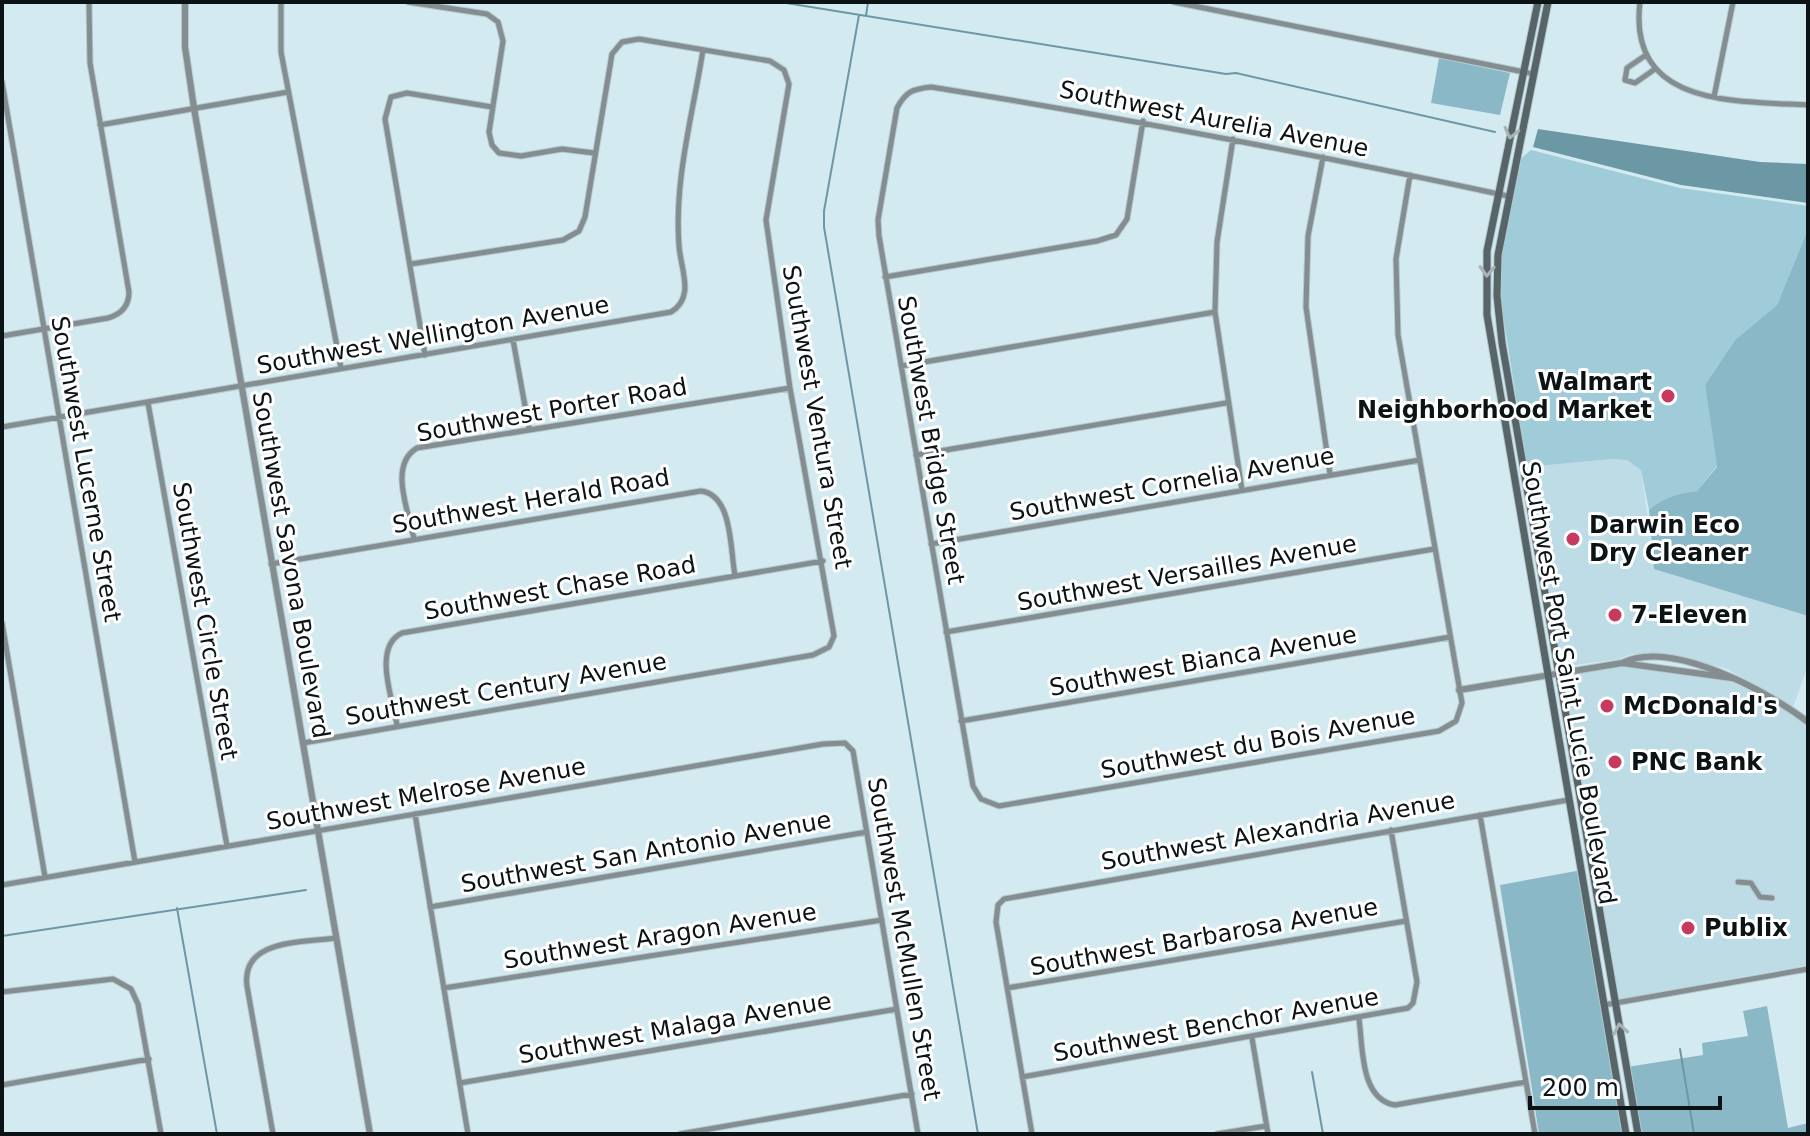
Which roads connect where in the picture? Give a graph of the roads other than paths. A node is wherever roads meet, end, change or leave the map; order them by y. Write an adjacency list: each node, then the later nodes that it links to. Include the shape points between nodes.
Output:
1 (89, 2): 22 (street, via 90,63)
2 (185, 2): 20 (street, Southwest Savona Boulevard)
3 (408, 2): 19 (street, via 487,14 498,22 503,37)
4 (1174, 2): 13 (street)
5 (1538, 2): 13 (main road, Southwest Port Saint Lucie Boulevard)
6 (1548, 2): 13 (main road, Southwest Port Saint Lucie Boulevard)
7 (1640, 2): 11 (street, via 1639,34)
8 (1733, 2): 17 (street)
9 (281, 3): 16 (street)
10 (703, 50): 24 (street, via 632,39 618,45); 34 (street, Southwest Wellington Avenue, via 681,190 679,244 686,293 679,306 664,314); 39 (street, Southwest Ventura Street, via 770,61 789,78 766,220)
11 (1646, 55): 12 (street); 12 (street, via 1627,68 1625,80 1635,83)
12 (1656, 69): 17 (street, via 1672,84)
13 (1529, 73): 27 (main road, Southwest Port Saint Lucie Boulevard, one-way to 27); 28 (main road, Southwest Port Saint Lucie Boulevard)
14 (2, 82): 32 (street, Southwest Lucerne Street)
15 (912, 89): 21 (street, Southwest Aurelia Avenue, via 931,87); 30 (street, Southwest Bridge Street, via 897,108 878,220)
16 (288, 92): 20 (street); 37 (street)
17 (1714, 97): 18 (street)
18 (1808, 105)
19 (492, 107): 24 (street, via 490,138 499,153); 29 (street, via 407,93 388,101 385,119)
20 (194, 108): 22 (street); 38 (street, Southwest Savona Boulevard)
21 (1143, 121): 23 (street, Southwest Aurelia Avenue); 30 (street, via 1127,219 1116,235)
22 (100, 125): 32 (street, via 129,292 123,310 108,318)
23 (1233, 139): 25 (street, Southwest Aurelia Avenue); 31 (street, via 1217,242)
24 (594, 153): 29 (street, via 583,225 575,234)
25 (1323, 157): 26 (street, Southwest Aurelia Avenue); 48 (street, via 1308,236 1306,307)
26 (1410, 175): 27 (street, Southwest Aurelia Avenue); 46 (street, Southwest du Bois Avenue, via 1395,286)
27 (1498, 194): 28 (street, Southwest Aurelia Avenue); 47 (main road, Southwest Port Saint Lucie Boulevard, one-way to 47, via 1487,251 1487,315)
28 (1508, 196): 49 (main road, Southwest Port Saint Lucie Boulevard, via 1497,296)
29 (411, 264): 35 (street)
30 (885, 277): 36 (street, Southwest Bridge Street)
31 (1215, 312): 36 (street); 41 (street)
32 (44, 329): 33 (street); 42 (street, Southwest Lucerne Street)
33 (2, 336)
34 (513, 340): 35 (street, Southwest Wellington Avenue); 44 (street)
35 (425, 355): 37 (street, Southwest Wellington Avenue)
36 (900, 366): 45 (street, Southwest Bridge Street)
37 (341, 368): 38 (street, Southwest Wellington Avenue)
38 (242, 387): 40 (street, Southwest Wellington Avenue); 55 (street, Southwest Savona Boulevard)
39 (790, 388): 44 (street, Southwest Porter Road); 54 (street, Southwest Ventura Street)
40 (148, 403): 42 (street, Southwest Wellington Avenue); 77 (street, Southwest Circle Street)
41 (1226, 403): 45 (street); 50 (street)
42 (59, 418): 43 (street, Southwest Wellington Avenue); 78 (street, Southwest Lucerne Street)
43 (2, 427)
44 (529, 428): 51 (street, Southwest Porter Road, via 423,446 408,454 401,471)
45 (916, 455): 52 (street, Southwest Bridge Street)
46 (1420, 460): 48 (street, Southwest Cornelia Avenue); 53 (street, Southwest du Bois Avenue)
47 (1513, 469): 49 (main road); 62 (main road, Southwest Port Saint Lucie Boulevard)
48 (1330, 474): 50 (street, Southwest Cornelia Avenue)
49 (1527, 489): 61 (main road, Southwest Port Saint Lucie Boulevard)
50 (1242, 490): 52 (street, Southwest Cornelia Avenue)
51 (414, 539): 55 (street, Southwest Herald Road); 56 (street, Southwest Herald Road, via 701,491 713,494 724,509)
52 (931, 544): 58 (street, Southwest Bridge Street)
53 (1434, 549): 58 (street, Southwest Versailles Avenue); 59 (street, Southwest du Bois Avenue)
54 (823, 561): 56 (street, Southwest Chase Road); 60 (street, Southwest Ventura Street, via 834,629 829,647 813,655)
55 (271, 564): 67 (street, Southwest Savona Boulevard)
56 (735, 575): 66 (street, Southwest Chase Road, via 398,635 386,652)
57 (2, 623): 79 (street)
58 (946, 632): 64 (street, Southwest Bridge Street)
59 (1450, 637): 63 (street, Southwest du Bois Avenue); 64 (street, Southwest Bianca Avenue)
60 (715, 671): 66 (street, Southwest Century Avenue)
61 (1557, 672): 62 (street); 65 (street, via 1622,663 1734,679); 73 (main road, Southwest Port Saint Lucie Boulevard)
62 (1546, 674): 63 (street); 70 (main road, Southwest Port Saint Lucie Boulevard)
63 (1459, 690): 69 (street, Southwest du Bois Avenue, via 1462,703 1456,721 1439,731 999,806)
64 (961, 721): 69 (street, Southwest Bridge Street, via 973,786)
65 (1808, 722)
66 (397, 725): 67 (street, Southwest Century Avenue)
67 (303, 743): 75 (street, Southwest Savona Boulevard)
68 (853, 751): 71 (street, Southwest Melrose Avenue, via 845,743 823,744); 76 (street, Southwest McMullen Street)
69 (981, 799)
70 (1568, 800): 72 (street, Southwest Alexandria Avenue); 73 (main road); 92 (main road, Southwest Port Saint Lucie Boulevard)
71 (415, 814): 75 (street, Southwest Melrose Avenue); 83 (street)
72 (1480, 815): 74 (street, Southwest Alexandria Avenue); 98 (street)
73 (1584, 820): 91 (main road, Southwest Port Saint Lucie Boulevard)
74 (1391, 830): 85 (street); 89 (street, Southwest Alexandria Avenue, via 1013,895 998,905 996,922)
75 (318, 832): 77 (street, Southwest Melrose Avenue); 86 (street, Southwest Savona Boulevard)
76 (867, 832): 83 (street, Southwest San Antonio Avenue); 84 (street, Southwest McMullen Street)
77 (227, 846): 78 (street, Southwest Melrose Avenue)
78 (135, 862): 79 (street, Southwest Melrose Avenue)
79 (45, 877): 81 (street, Southwest Melrose Avenue)
80 (1738, 882): 82 (street, via 1751,883 1760,897)
81 (2, 885)
82 (1772, 898)
83 (430, 907): 88 (street)
84 (882, 920): 88 (street, Southwest Aragon Avenue); 93 (street, Southwest McMullen Street)
85 (1406, 921): 89 (street, Southwest Barbarosa Avenue); 94 (street, Southwest Benchor Avenue, via 1417,982 1413,1003 1401,1012)
86 (335, 938): 104 (street, via 266,949 248,965 247,986); 105 (street, Southwest Savona Boulevard)
87 (1808, 969): 91 (street)
88 (444, 988): 99 (street)
89 (1007, 988): 97 (street)
90 (2, 992): 96 (street, via 113,979 131,989 138,1004)
91 (1616, 1003): 92 (street); 114 (main road, Southwest Port Saint Lucie Boulevard, one-way to 91)
92 (1604, 1005): 113 (main road, Southwest Port Saint Lucie Boulevard)
93 (897, 1009): 99 (street, Southwest Malaga Avenue); 101 (street, Southwest McMullen Street)
94 (1359, 1019): 95 (street, Southwest Benchor Avenue); 98 (street, via 1369,1083 1386,1103)
95 (1252, 1038): 97 (street, Southwest Benchor Avenue); 102 (street)
96 (149, 1059): 100 (street); 103 (street)
97 (1022, 1077): 109 (street)
98 (1526, 1082): 112 (street)
99 (460, 1083): 106 (street)
100 (2, 1085)
101 (912, 1094): 107 (street); 108 (street, Southwest McMullen Street)
102 (1266, 1126): 110 (street); 111 (street)
103 (161, 1134)
104 (273, 1134)
105 (370, 1134)
106 (468, 1134)
107 (680, 1134)
108 (918, 1134)
109 (1032, 1134)
110 (1217, 1134)
111 (1268, 1134)
112 (1535, 1134)
113 (1626, 1134)
114 (1638, 1134)

